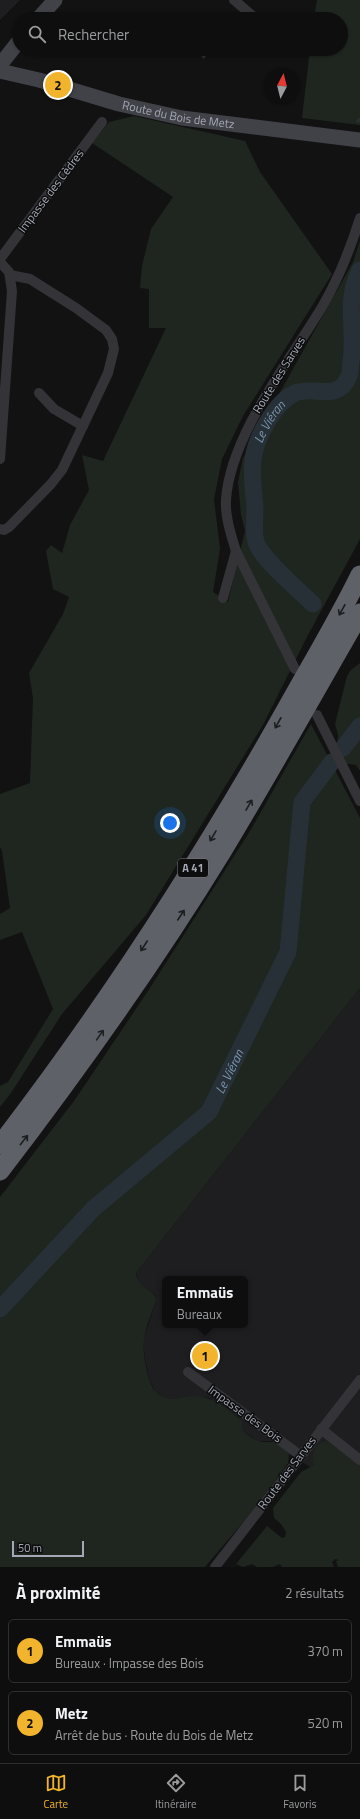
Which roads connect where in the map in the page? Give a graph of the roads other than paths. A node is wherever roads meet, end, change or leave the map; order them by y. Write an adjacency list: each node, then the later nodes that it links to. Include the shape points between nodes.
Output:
1 (55, 0): 3 (main road)
2 (234, 0): 4 (street)
3 (44, 12)
4 (248, 12)
5 (12, 53): 6 (main road)
6 (2, 70): 8 (main road, Route du Bois de Metz, via 119,104 182,118)
7 (102, 122): 10 (street, Impasse des Cèdres)
8 (360, 140)
9 (360, 218): 17 (street, Route des Sarves, via 348,256 322,306 252,420 236,457 228,481 226,502)
10 (0, 259)
11 (0, 262): 12 (street)
12 (10, 275): 14 (street, via 30,279 62,298 110,335 114,349 111,366); 15 (street, via 12,291)
13 (39, 393): 14 (street, via 54,409)
14 (83, 426): 16 (street, via 57,477)
15 (0, 459)
16 (3, 529)
17 (236, 551): 19 (street); 21 (street, Route des Sarves)
18 (360, 575): 24 (highway, A 41, one-way to 24, via 209,843 140,950 43,1089)
19 (223, 598)
20 (360, 613): 25 (highway, A 41, one-way to 20, via 56,1098 156,954 223,850)
21 (295, 669)
22 (318, 715): 23 (street)
23 (360, 801)
24 (0, 1145)
25 (0, 1171)
26 (188, 1372): 29 (street, Impasse des Bois)
27 (360, 1380): 28 (street, Route des Sarves)
28 (321, 1429): 29 (street, Route des Sarves); 30 (street)
29 (302, 1456): 31 (street, Route des Sarves)
30 (360, 1460)
31 (215, 1567)

